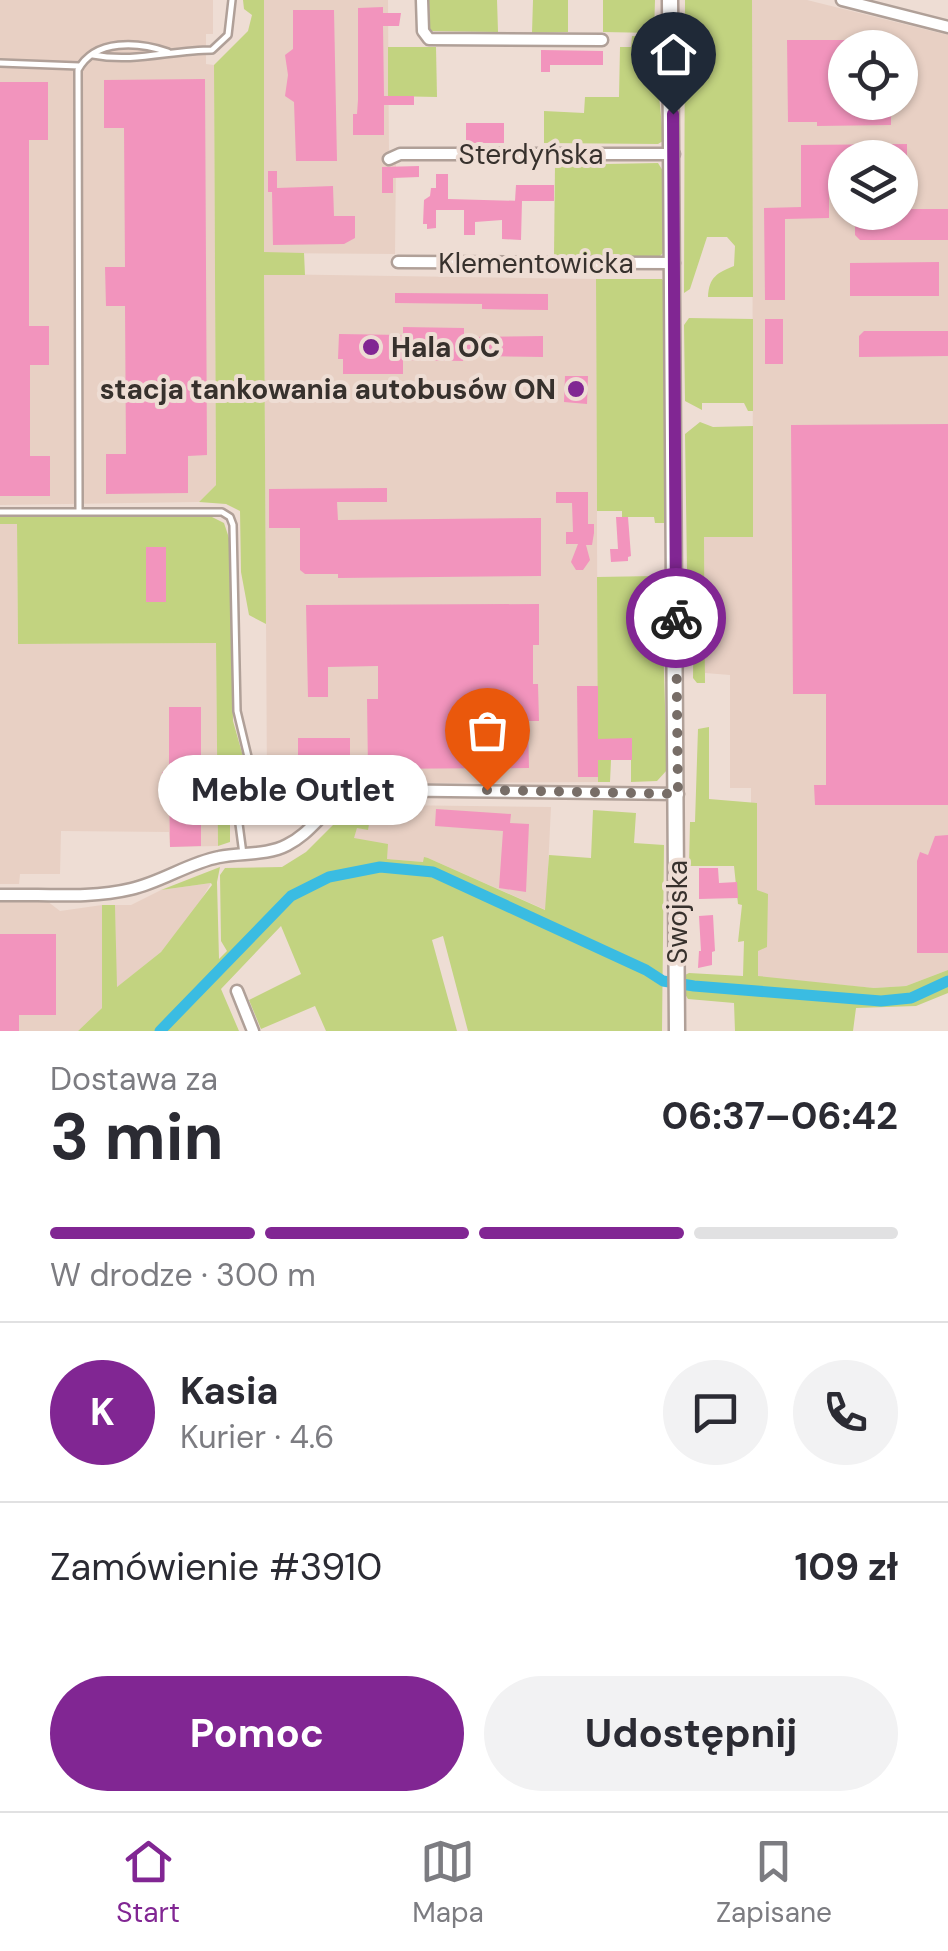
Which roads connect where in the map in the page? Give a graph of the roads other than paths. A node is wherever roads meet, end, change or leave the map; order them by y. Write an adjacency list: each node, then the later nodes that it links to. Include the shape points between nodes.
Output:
1 (232, 0): 7 (lane, via 231,27 218,47)
2 (422, 0): 6 (street, via 422,32 429,39)
3 (672, 0): 11 (street, Swojska)
4 (842, 0): 5 (street)
5 (948, 27)
6 (602, 40)
7 (168, 52): 8 (lane, via 148,58); 8 (lane, via 115,45)
8 (93, 55): 10 (lane)
9 (0, 63): 10 (lane)
10 (80, 66): 16 (lane)
11 (674, 154): 12 (street, Sterdyńska); 14 (street, Swojska)
12 (388, 159)
13 (398, 262): 14 (street, Klementowicka)
14 (674, 263): 17 (street, Swojska)
15 (0, 512): 16 (lane)
16 (79, 512): 18 (lane, via 230,517 237,711 255,786)
17 (678, 794): 19 (street, via 368,790 347,796); 24 (street, Swojska)
18 (248, 804): 19 (lane, via 278,802); 20 (lane, via 238,824)
19 (314, 822): 20 (street, via 287,846)
20 (243, 854): 21 (street, via 131,889)
21 (0, 895)
22 (237, 991): 23 (street)
23 (253, 1031)
24 (677, 1031)

